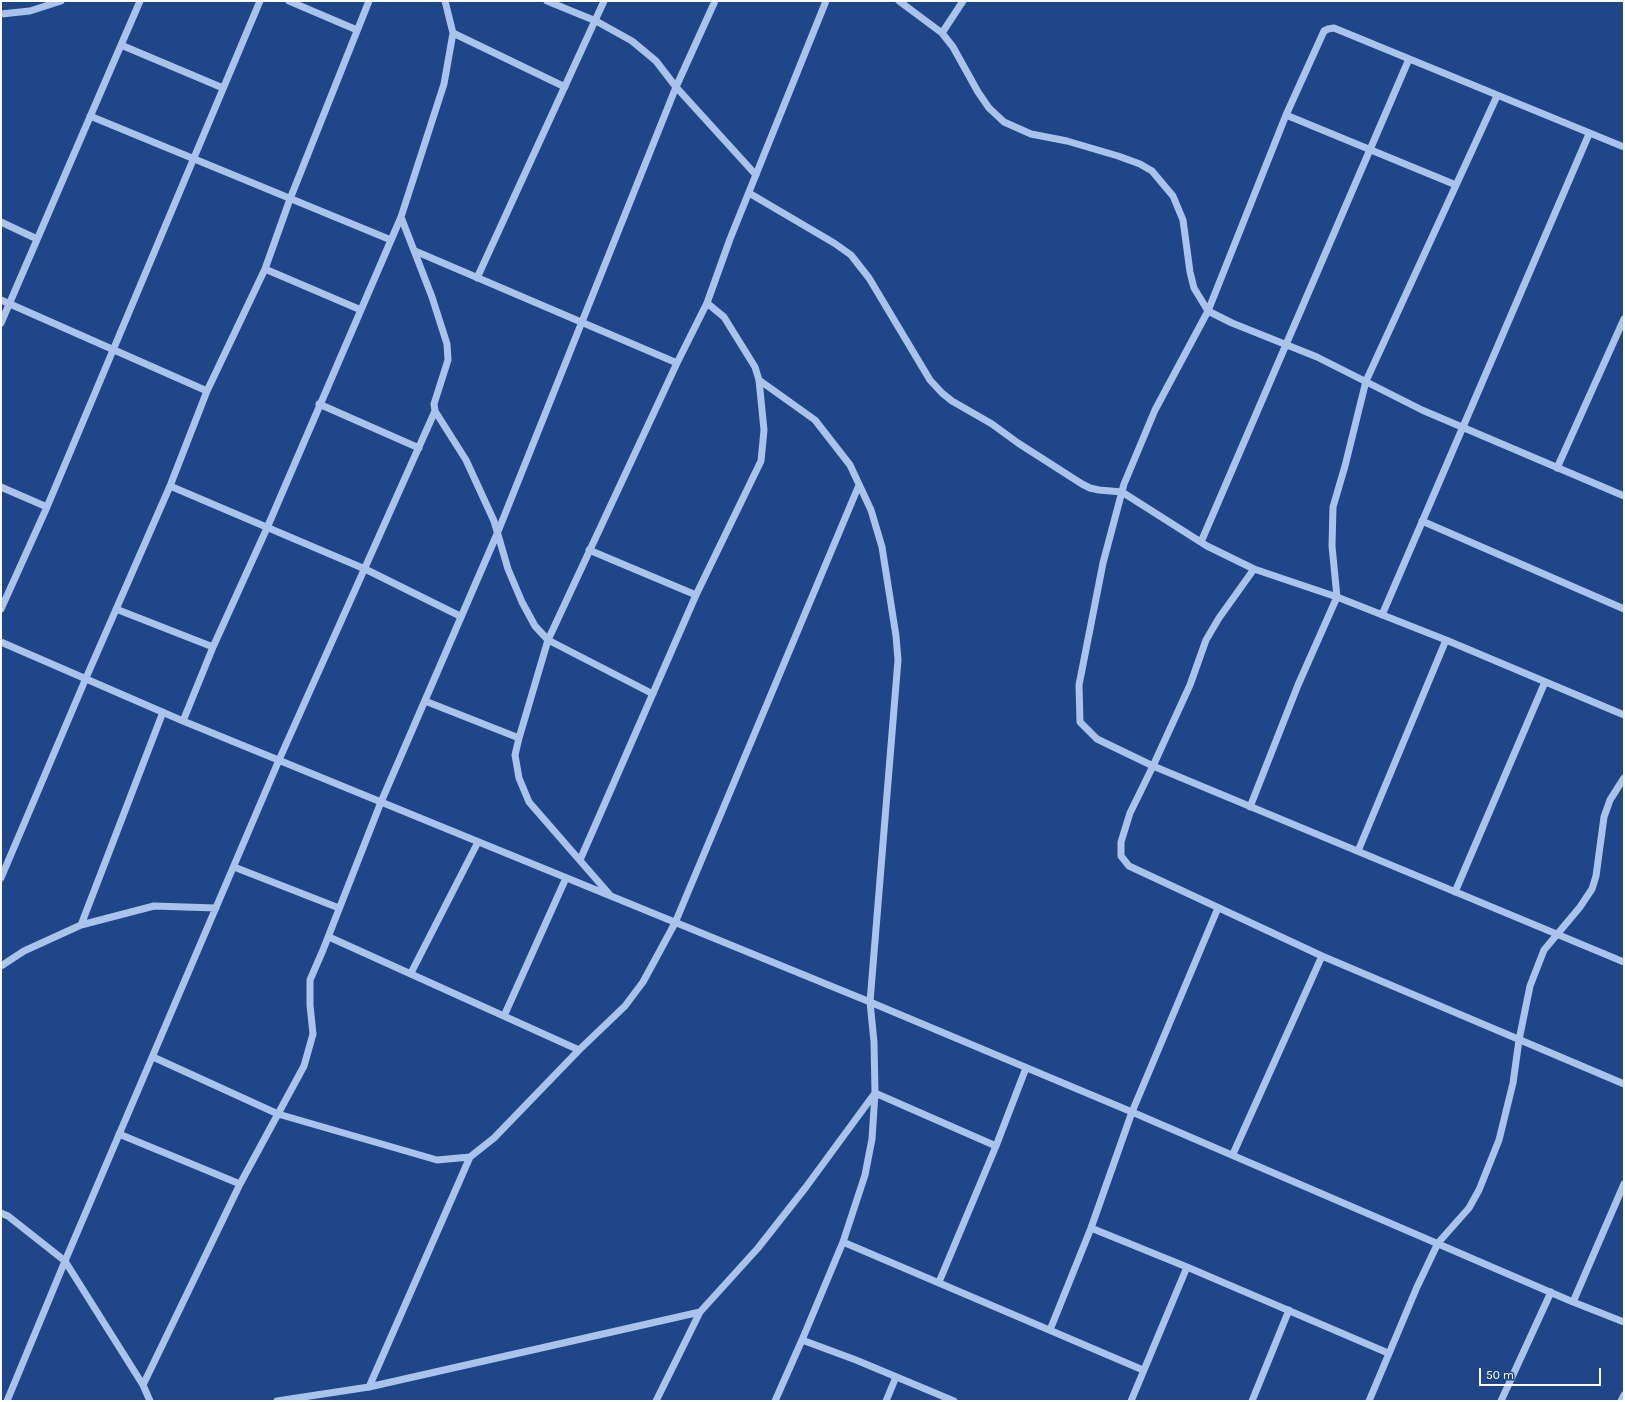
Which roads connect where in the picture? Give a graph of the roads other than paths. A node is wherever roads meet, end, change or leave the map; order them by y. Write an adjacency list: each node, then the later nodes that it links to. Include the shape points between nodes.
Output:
1 (60, 1): 13 (street, via 30,11)
2 (140, 1): 18 (street)
3 (260, 1): 22 (street)
4 (289, 1): 15 (street)
5 (369, 1): 15 (street)
6 (445, 1): 16 (street)
7 (547, 1): 14 (street)
8 (604, 1): 14 (street)
9 (715, 1): 21 (street)
10 (826, 1): 30 (street)
11 (899, 1): 17 (street)
12 (963, 1): 17 (street)
13 (1, 14)
14 (596, 21): 20 (street); 21 (street, via 632,41 656,61)
15 (358, 30): 33 (street)
16 (453, 33): 20 (street); 34 (street, via 444,84)
17 (942, 33): 45 (street, via 989,108 1004,122 1031,134 1067,140 1118,156 1152,171 1173,196 1183,220 1194,288)
18 (121, 45): 22 (street); 25 (street)
19 (1409, 59): 23 (street); 24 (street, via 1334,28 1328,29 1324,31); 28 (street)
20 (565, 87): 40 (street)
21 (676, 87): 30 (street); 48 (street)
22 (223, 88): 29 (street)
23 (1497, 96): 26 (street); 31 (street)
24 (1286, 115): 28 (street); 45 (street)
25 (90, 116): 29 (street); 36 (street)
26 (1589, 134): 27 (street); 57 (street)
27 (1624, 147)
28 (1370, 149): 31 (street); 49 (street)
29 (194, 158): 33 (street); 50 (street)
30 (756, 175): 32 (street)
31 (1456, 185): 53 (street)
32 (749, 193): 42 (street); 63 (street, via 851,255 869,278 930,380 952,401 1090,488)
33 (290, 199): 37 (street); 39 (street)
34 (401, 217): 37 (street); 38 (street)
35 (1, 222): 36 (street)
36 (37, 239): 43 (street)
37 (391, 240): 44 (street)
38 (415, 251): 40 (street); 56 (street, via 447,344 448,360 434,404)
39 (265, 269): 44 (street); 54 (street)
40 (477, 278): 48 (street)
41 (1, 300): 43 (street)
42 (707, 303): 51 (street); 52 (street, via 724,317 755,367)
43 (9, 304): 47 (street); 50 (street)
44 (361, 310): 55 (street)
45 (1208, 311): 49 (street); 63 (street, via 1156,410)
46 (1624, 319): 59 (street)
47 (1, 323)
48 (581, 323): 51 (street); 68 (street)
49 (1286, 344): 53 (street); 69 (street)
50 (113, 349): 54 (street); 65 (street)
51 (676, 363): 70 (street)
52 (759, 380): 60 (street, via 815,420 850,465); 73 (street, via 764,430 761,461)
53 (1366, 381): 57 (street); 74 (street, via 1346,466 1333,507 1333,570)
54 (207, 392): 61 (street)
55 (319, 404): 58 (street); 67 (street)
56 (435, 412): 58 (street); 68 (street, via 466,460 494,521)
57 (1462, 427): 59 (street); 66 (street)
58 (419, 448): 71 (street)
59 (1557, 468): 64 (street)
60 (859, 485): 108 (street); 116 (street, via 871,510 882,547 898,660)
61 (170, 486): 67 (street); 76 (street)
62 (1, 487): 65 (street)
63 (1122, 492): 69 (street); 93 (street, via 1102,563 1079,685 1080,722 1097,739)
64 (1624, 496)
65 (47, 507): 75 (street)
66 (1422, 521): 77 (street); 78 (street)
67 (267, 528): 71 (street); 83 (street)
68 (497, 534): 79 (street); 80 (street, via 522,602 535,626)
69 (1201, 542): 72 (street)
70 (589, 550): 73 (street); 80 (street)
71 (365, 569): 79 (street); 92 (street)
72 (1254, 569): 74 (street); 93 (street, via 1206,640 1190,685)
73 (696, 595): 86 (street)
74 (1337, 597): 78 (street); 96 (street, via 1298,685)
75 (1, 609)
76 (116, 609): 83 (street); 84 (street)
77 (1624, 609)
78 (1382, 615): 81 (street)
79 (460, 616): 87 (street)
80 (548, 640): 86 (street); 91 (street)
81 (1446, 640): 85 (street); 98 (street)
82 (1, 642): 84 (street)
83 (213, 647): 90 (street)
84 (86, 678): 88 (street); 101 (street)
85 (1545, 682): 89 (street); 103 (street)
86 (653, 694): 99 (street)
87 (425, 701): 91 (street); 95 (street)
88 (163, 712): 90 (street); 109 (street)
89 (1624, 715)
90 (183, 721): 92 (street)
91 (519, 738): 99 (street, via 515,755 519,778 529,802)
92 (280, 760): 95 (street); 100 (street)
93 (1154, 766): 96 (street); 107 (street, via 1130,813 1121,842 1122,856 1129,866)
94 (1624, 778): 110 (street, via 1610,800 1604,817 1592,889)
95 (381, 802): 97 (street); 106 (street)
96 (1250, 807): 98 (street)
97 (478, 842): 102 (street); 115 (street)
98 (1358, 851): 103 (street)
99 (580, 860): 104 (street)
100 (234, 867): 105 (street); 106 (street)
101 (1, 878)
102 (566, 878): 104 (street); 117 (street)
103 (1456, 892): 110 (street)
104 (611, 897): 108 (street)
105 (216, 908): 109 (street, via 154,906); 120 (street)
106 (339, 908): 111 (street)
107 (1218, 908): 112 (street); 124 (street)
108 (675, 923): 116 (street); 119 (street, via 643,982 626,1006)
109 (81, 924): 114 (street, via 24,951)
110 (1557, 934): 113 (street); 118 (street, via 1544,950 1530,986)
111 (328, 937): 115 (street); 125 (street, via 310,980 313,1034 304,1066)
112 (1322, 956): 118 (street); 128 (street)
113 (1624, 962)
114 (1, 966)
115 (411, 973): 117 (street)
116 (870, 1002): 121 (street); 123 (street, via 874,1042)
117 (504, 1016): 119 (street)
118 (1519, 1040): 122 (street); 135 (street, via 1513,1083 1499,1140 1469,1208)
119 (579, 1050): 129 (street, via 494,1138)
120 (152, 1057): 125 (street); 126 (street)
121 (1026, 1068): 124 (street); 127 (street)
122 (1624, 1084)
123 (874, 1093): 127 (street); 134 (street, via 872,1139 865,1175); 142 (street, via 802,1194 758,1248)
124 (1132, 1112): 128 (street); 133 (street)
125 (278, 1114): 129 (street, via 437,1160); 130 (street)
126 (119, 1134): 130 (street); 136 (street)
127 (996, 1146): 138 (street)
128 (1233, 1154): 135 (street)
129 (470, 1157): 150 (street)
130 (240, 1184): 149 (street)
131 (1624, 1184): 140 (street)
132 (1, 1213): 136 (street)
133 (1091, 1228): 137 (street); 144 (street)
134 (843, 1242): 138 (street); 145 (street)
135 (1438, 1243): 139 (street); 146 (street)
136 (65, 1262): 149 (street); 152 (street)
137 (1187, 1267): 141 (street); 147 (street)
138 (938, 1282): 144 (street)
139 (1551, 1292): 140 (street); 162 (street)
140 (1573, 1302): 143 (street)
141 (1289, 1310): 146 (street); 160 (street)
142 (700, 1312): 150 (street); 155 (street)
143 (1624, 1322)
144 (1050, 1330): 147 (street)
145 (802, 1340): 148 (street); 156 (street)
146 (1388, 1353): 161 (street)
147 (1143, 1370): 159 (street)
148 (896, 1377): 157 (street); 158 (street)
149 (144, 1385): 153 (street)
150 (369, 1386): 154 (street)
151 (1624, 1394): 163 (street)
152 (7, 1401)
153 (150, 1401)
154 (277, 1401)
155 (656, 1401)
156 (775, 1401)
157 (886, 1401)
158 (954, 1401)
159 (1131, 1401)
160 (1252, 1401)
161 (1369, 1401)
162 (1501, 1401)
163 (1621, 1401)

